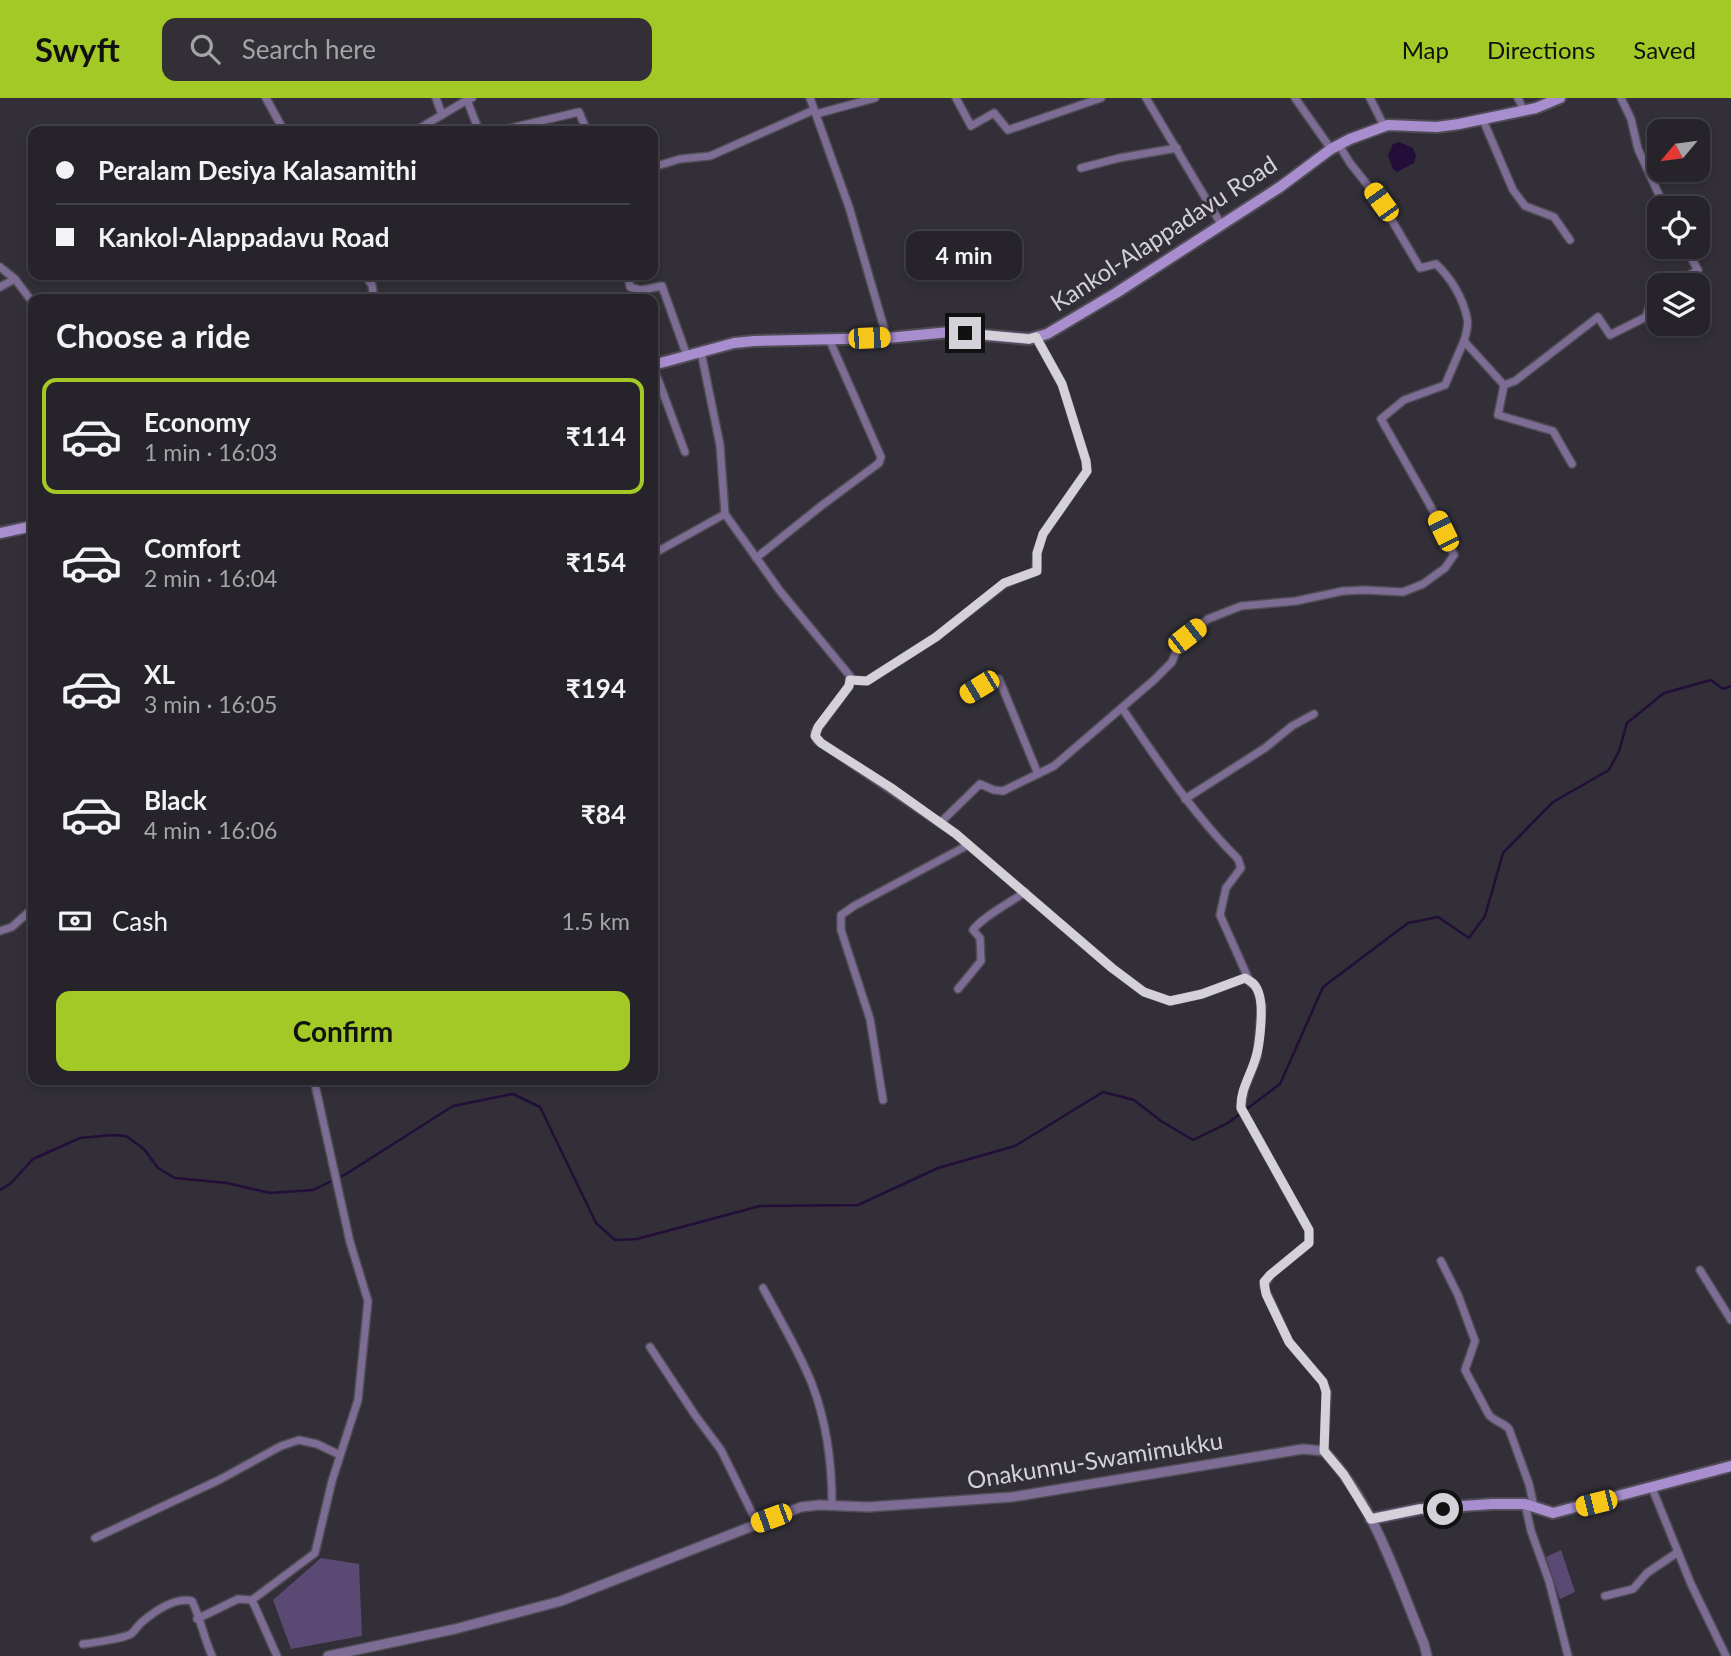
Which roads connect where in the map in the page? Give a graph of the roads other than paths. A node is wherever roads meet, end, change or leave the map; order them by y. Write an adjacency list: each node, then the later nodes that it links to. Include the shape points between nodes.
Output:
1 (267, 98): 18 (street)
2 (436, 98): 16 (street)
3 (810, 98): 15 (street)
4 (875, 98): 15 (street)
5 (956, 98): 6 (street, via 971,126 994,114 1008,130)
6 (1101, 98)
7 (1146, 98): 25 (street)
8 (1295, 98): 24 (street)
9 (1370, 98): 23 (street)
10 (1518, 98): 14 (street)
11 (1560, 98): 14 (main road, Kankol-Alappadavu Road)
12 (1621, 98): 28 (street)
13 (470, 99): 16 (street); 20 (street)
14 (1524, 111): 17 (main road, Kankol-Alappadavu Road)
15 (815, 112): 26 (street, via 710,156); 40 (street, via 849,207)
16 (442, 115): 19 (street)
17 (1483, 120): 23 (main road, Kankol-Alappadavu Road, via 1437,127); 30 (street, via 1513,190 1525,206 1554,217)
18 (281, 126)
19 (423, 126)
20 (478, 126)
21 (519, 126): 22 (street, via 579,112)
22 (585, 126)
23 (1384, 126): 24 (main road, Kankol-Alappadavu Road)
24 (1335, 147): 29 (main road, Kankol-Alappadavu Road); 42 (street, via 1381,202 1420,268 1436,264 1446,274 1468,321)
25 (1177, 148): 27 (street); 29 (street)
26 (658, 166)
27 (1081, 169)
28 (1660, 196)
29 (1221, 223): 39 (main road, Kankol-Alappadavu Road, via 1081,314)
30 (1570, 240)
31 (1692, 259): 33 (street, via 1698,270)
32 (0, 267): 34 (street)
33 (1693, 273)
34 (15, 279): 36 (street); 37 (street)
35 (629, 280): 44 (street, via 630,287 641,290 662,286)
36 (0, 287)
37 (28, 296)
38 (1647, 314): 47 (street, via 1611,335 1598,317 1515,382)
39 (1036, 337): 40 (main road, Kankol-Alappadavu Road, via 950,332); 55 (street, via 1062,384 1087,471 1043,534 1037,571 1004,583 936,637 867,681)
40 (887, 338): 41 (main road, Kankol-Alappadavu Road)
41 (829, 339): 43 (main road, Kankol-Alappadavu Road, via 734,343); 54 (street, via 881,457)
42 (1464, 341): 47 (street); 57 (street, via 1445,385 1404,400 1381,419 1454,555 1445,568 1403,592 1365,590 1241,606 1208,619 1187,636 1172,662)
43 (701, 352): 44 (main road, Kankol-Alappadavu Road); 50 (street, via 720,445)
44 (687, 356): 45 (main road, Kankol-Alappadavu Road)
45 (658, 364)
46 (658, 379): 48 (street)
47 (1504, 385): 49 (street, via 1498,415 1553,431)
48 (685, 452)
49 (1572, 464)
50 (726, 514): 53 (street); 54 (street)
51 (28, 527): 52 (main road)
52 (0, 533)
53 (658, 551)
54 (756, 558): 55 (street)
55 (850, 680): 61 (street, via 815,732 817,740)
56 (965, 695): 59 (street, via 999,679)
57 (1122, 708): 59 (street, via 1054,766); 60 (street)
58 (1314, 714): 60 (street)
59 (1038, 774): 61 (street, via 1003,791 981,783)
60 (1185, 799): 66 (street, via 1238,859 1241,868 1226,887 1220,915)
61 (940, 822): 62 (street)
62 (968, 845): 63 (street); 69 (street, via 841,915 841,930 870,1019)
63 (1024, 892): 66 (street, via 1144,992 1170,1001); 67 (street, via 978,922 973,930 979,938 981,961)
64 (28, 913): 65 (street)
65 (0, 931)
66 (1249, 980): 75 (street, via 1257,988 1262,1006 1256,1057 1244,1090 1244,1112 1309,1230 1309,1243 1270,1275 1264,1287 1289,1342 1323,1382)
67 (958, 989)
68 (315, 1085): 76 (street, via 368,1301 358,1400)
69 (883, 1100)
70 (1441, 1261): 80 (street, via 1475,1341 1465,1370 1489,1415 1509,1429 1526,1475)
71 (1700, 1270): 73 (street)
72 (763, 1288): 79 (street, via 813,1385 832,1466)
73 (1731, 1320)
74 (650, 1346): 82 (street, via 721,1450)
75 (1324, 1451): 79 (street, Onakunnu-Swamimukku, via 1270,1453 1012,1497); 81 (street)
76 (340, 1455): 83 (street, via 299,1440 281,1446); 86 (street, via 315,1553)
77 (1731, 1466): 78 (main road)
78 (1652, 1488): 80 (main road, via 1553,1513); 84 (street)
79 (832, 1506): 82 (street, Onakunnu-Swamimukku, via 801,1507)
80 (1529, 1506): 81 (main road, via 1420,1509); 93 (street, via 1531,1531)
81 (1371, 1519): 92 (street)
82 (757, 1523): 91 (street, Onakunnu-Swamimukku, via 561,1601)
83 (96, 1538)
84 (1678, 1552): 85 (street, via 1633,1589); 94 (street)
85 (1605, 1596)
86 (252, 1600): 87 (street, via 239,1600); 90 (street)
87 (197, 1619): 88 (street, via 192,1601 183,1600 160,1609 130,1635); 89 (street)
88 (83, 1644)
89 (212, 1656)
90 (277, 1656)
91 (328, 1656)
92 (1427, 1656)
93 (1568, 1656)
94 (1727, 1656)

